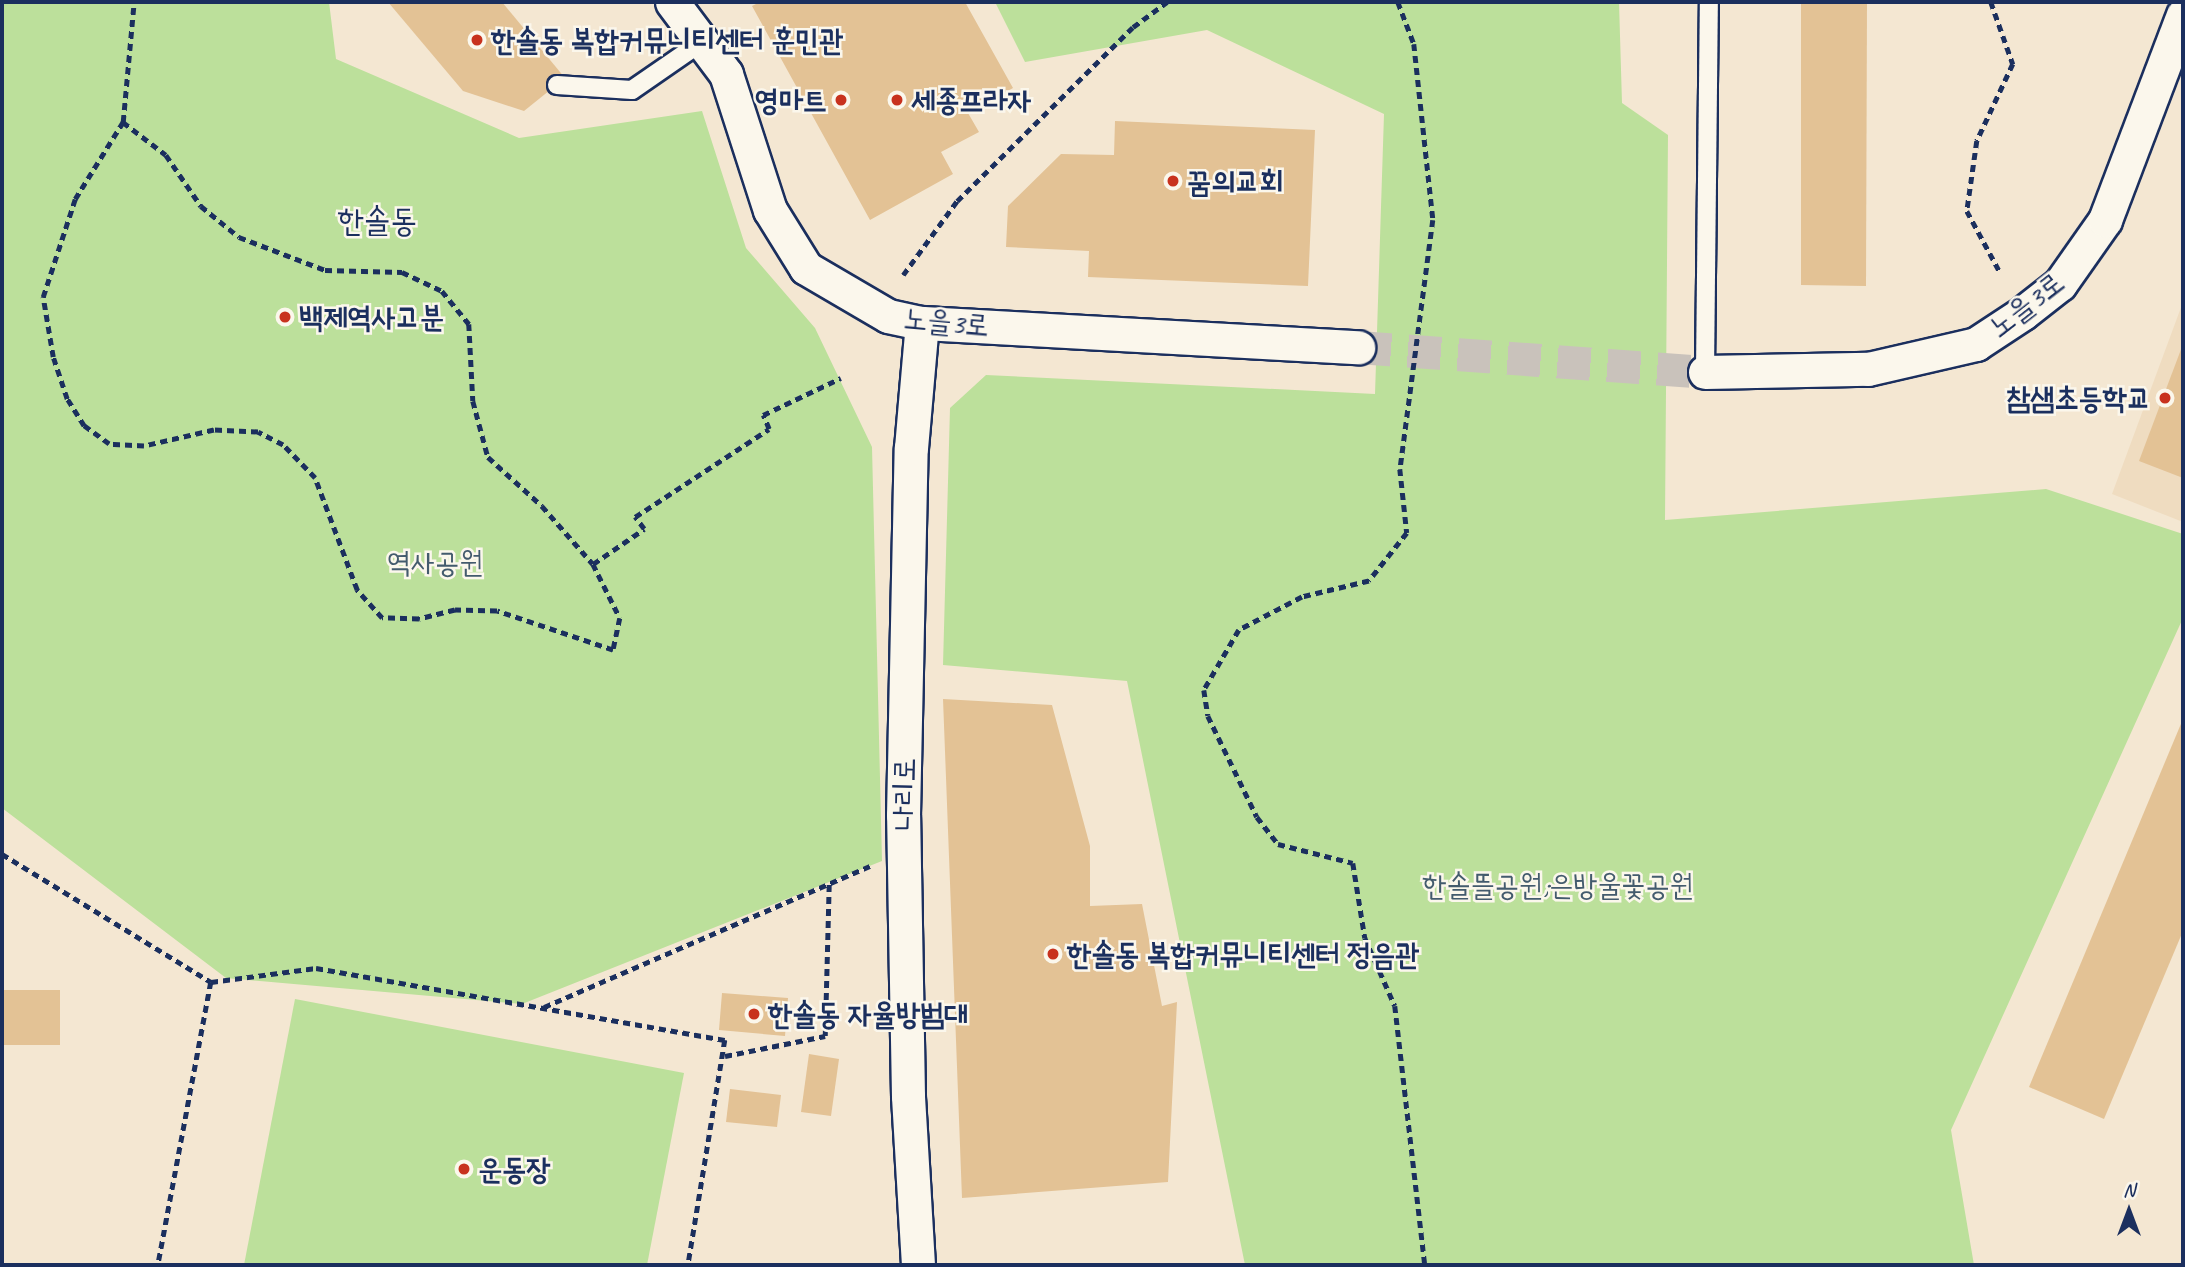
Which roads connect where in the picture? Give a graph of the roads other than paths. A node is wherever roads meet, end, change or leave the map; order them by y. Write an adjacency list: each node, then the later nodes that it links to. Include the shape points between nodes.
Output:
1 (672, 2): 4 (street, 노을3로)
2 (1709, 2): 8 (lane)
3 (2183, 16): 8 (street, 노을3로, via 2105,220 2060,284 2023,313 1976,344 1868,369)
4 (704, 41): 5 (lane, via 632,90); 6 (street, 노을3로, via 726,74 770,210 806,268 888,316)
5 (557, 85)
6 (922, 323): 7 (street, 노을3로); 9 (street, 나리로, via 911,448 903,815 908,1096)
7 (1358, 347)
8 (1705, 372)
9 (918, 1265)

